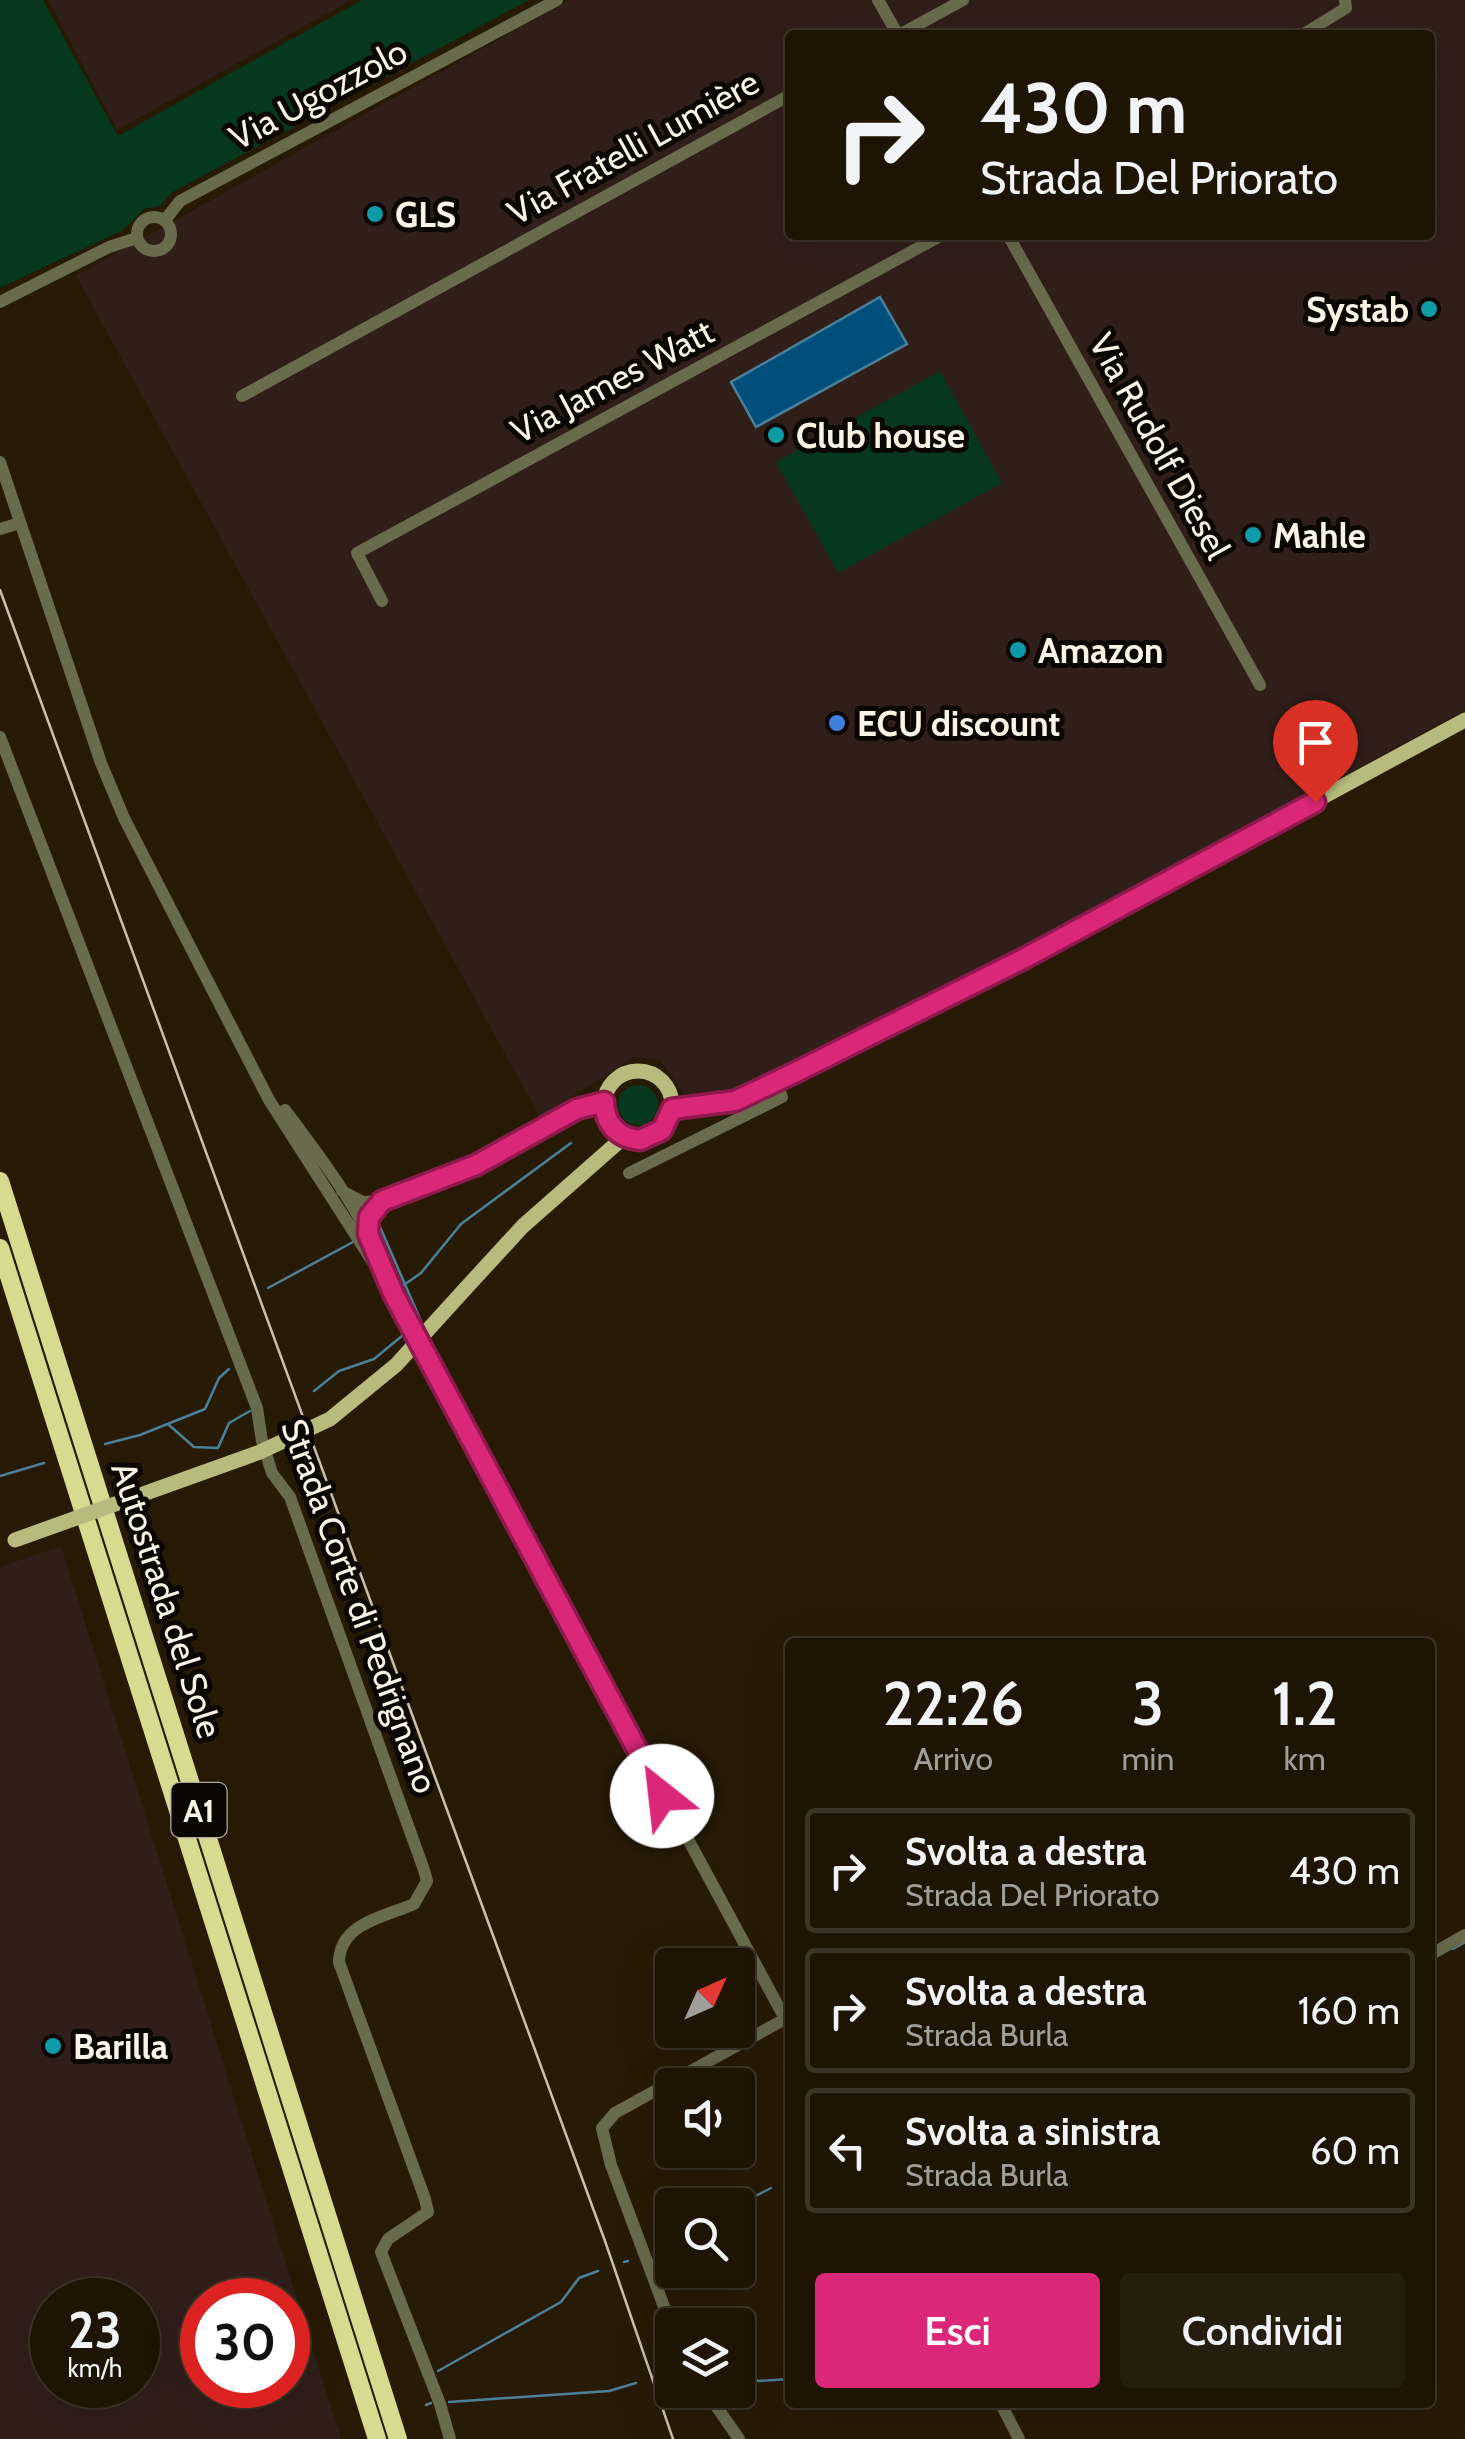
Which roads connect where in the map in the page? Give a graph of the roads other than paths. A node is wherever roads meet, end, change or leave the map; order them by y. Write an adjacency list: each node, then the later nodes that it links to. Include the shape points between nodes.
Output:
1 (558, 0): 9 (street, Via Ugozzolo, via 180,201)
2 (878, 0): 5 (street)
3 (963, 0): 6 (street)
4 (1346, 4): 7 (street)
5 (896, 30)
6 (908, 30)
7 (1309, 30)
8 (785, 98): 14 (street, Via Fratelli Lumière)
9 (165, 220): 10 (street, Via Ugozzolo, via 145,219); 10 (street, Via Ugozzolo, via 171,234 165,247 149,250)
10 (138, 238): 13 (street, Via Ugozzolo)
11 (933, 240): 18 (street, Via James Watt, via 357,552)
12 (1011, 240): 19 (street, Via Rudolf Diesel)
13 (0, 302)
14 (242, 396)
15 (0, 462): 16 (street)
16 (20, 523): 17 (street); 22 (street, via 124,818)
17 (0, 529)
18 (382, 601)
19 (1260, 686)
20 (1465, 720): 23 (main road, via 1023,959)
21 (0, 737): 50 (street, Strada Corte di Pedrignano, via 206,1270 257,1408 272,1473 290,1497 424,1870 426,1881 414,1904 348,1934 338,1962 425,2199 428,2212 388,2239 381,2252)
22 (256, 1072): 27 (street); 31 (street)
23 (775, 1081): 25 (main road, via 735,1101); 28 (street, via 782,1097)
24 (604, 1102): 25 (main road, via 613,1082 638,1071 660,1080); 26 (main road, via 608,1123); 30 (street, via 577,1109 476,1165)
25 (672, 1109): 26 (main road, via 655,1135)
26 (624, 1137): 36 (main road, bridge, via 523,1226 396,1365 330,1419 260,1452)
27 (294, 1138): 31 (street, via 342,1202); 32 (street)
28 (629, 1173)
29 (0, 1180): 42 (highway, Autostrada del Sole / A1)
30 (382, 1201): 31 (street); 33 (street, via 369,1217)
31 (359, 1206): 32 (street); 33 (street)
32 (352, 1229): 35 (street)
33 (368, 1234): 35 (street)
34 (0, 1248): 43 (highway, Autostrada del Sole / A1)
35 (394, 1295): 39 (street)
36 (8, 1543)
37 (1465, 1935): 38 (street)
38 (1435, 1952)
39 (785, 2020)
40 (785, 2025): 41 (street, via 615,2113 602,2128)
41 (664, 2308)
42 (383, 2390): 48 (highway, Autostrada del Sole / A1); 49 (highway)
43 (364, 2395): 46 (highway); 47 (highway, Autostrada del Sole / A1)
44 (717, 2408): 51 (street)
45 (1003, 2408): 52 (street)
46 (366, 2439)
47 (378, 2439)
48 (398, 2439)
49 (408, 2439)
50 (450, 2439)
51 (739, 2439)
52 (1020, 2439)

